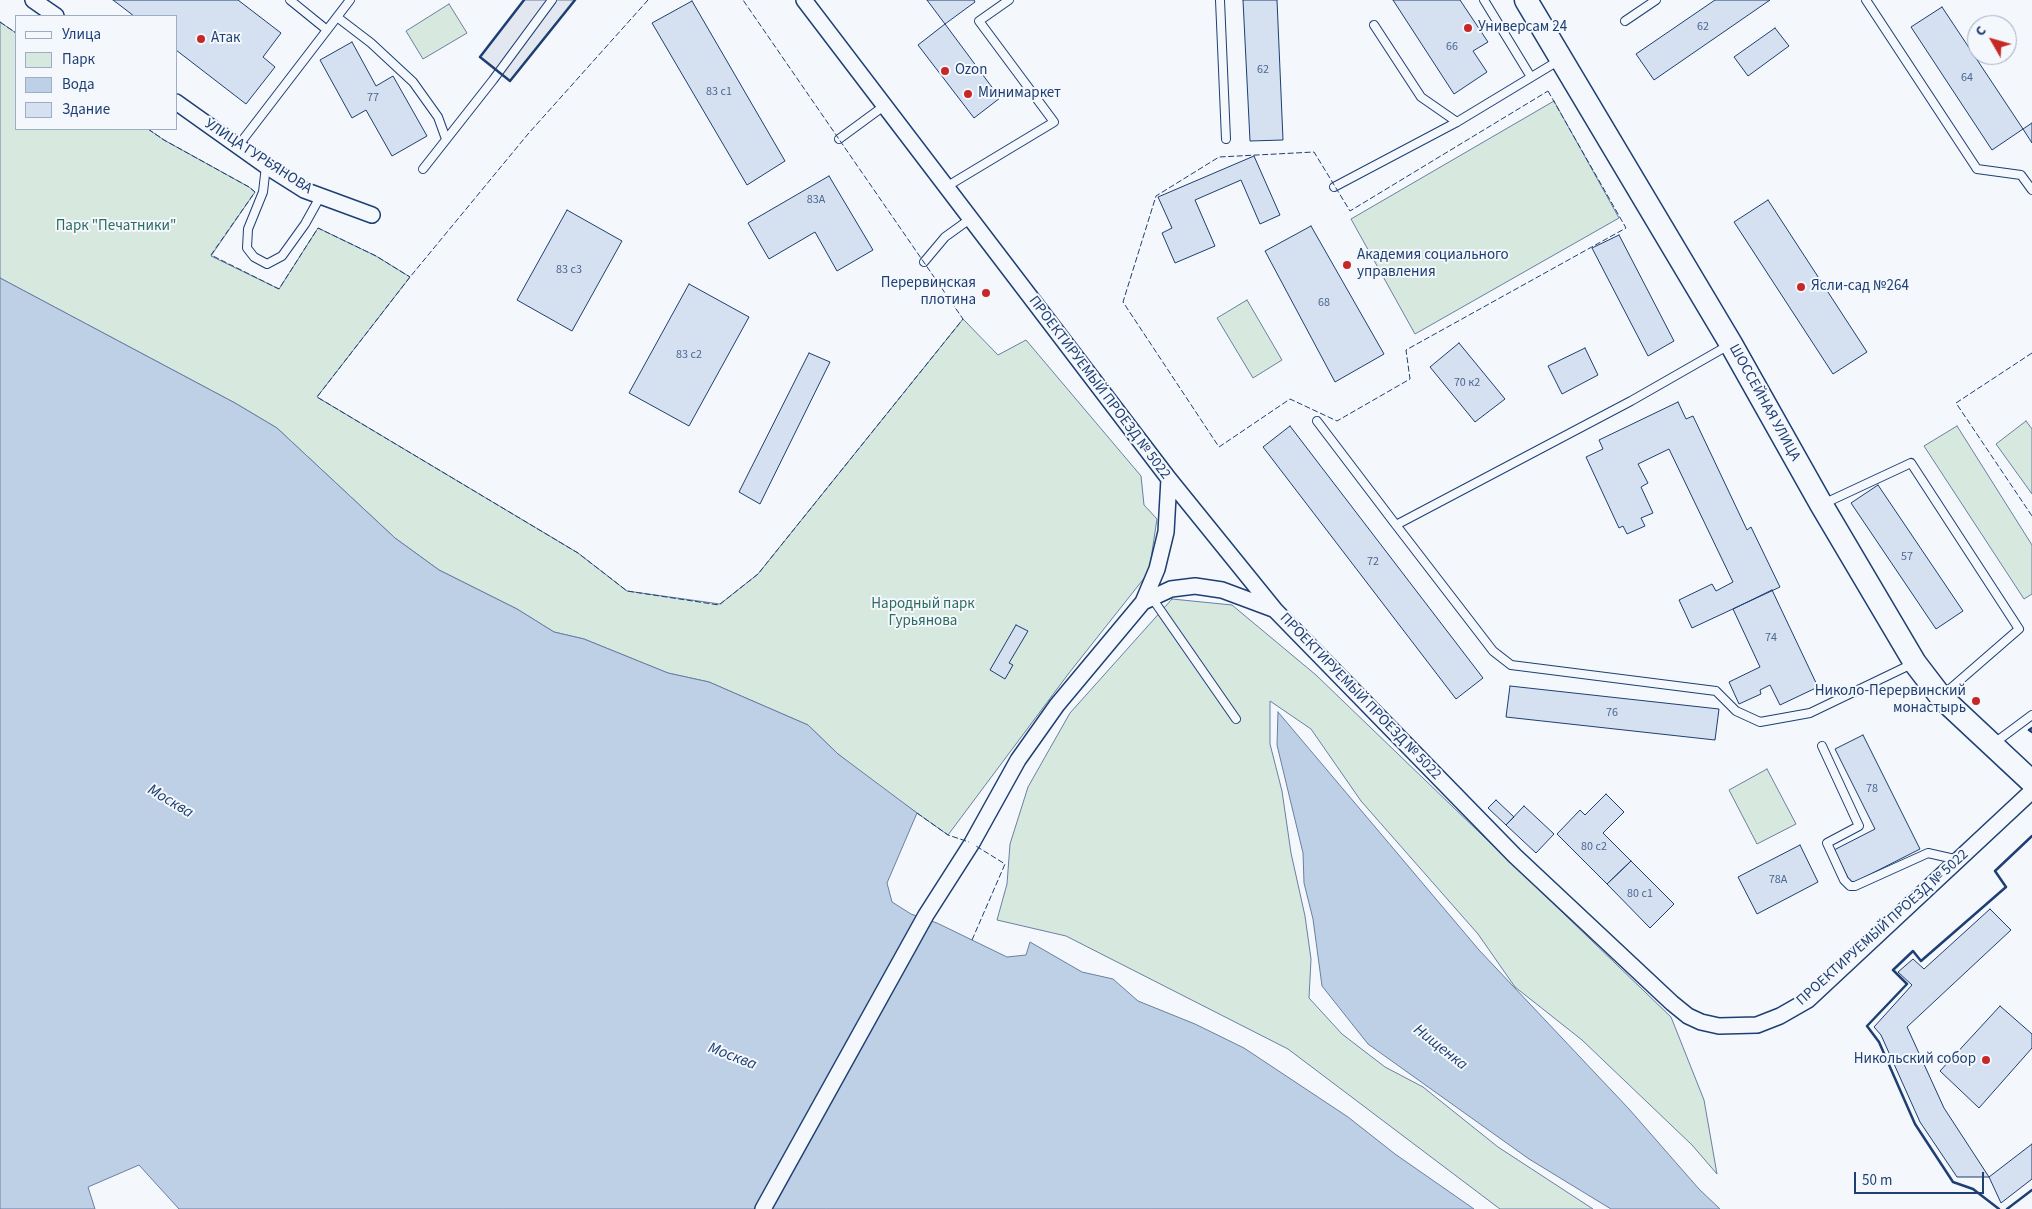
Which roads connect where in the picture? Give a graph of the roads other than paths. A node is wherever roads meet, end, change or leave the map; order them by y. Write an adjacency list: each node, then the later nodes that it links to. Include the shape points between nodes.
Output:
1 (34, 0): 12 (street)
2 (290, 0): 16 (lane)
3 (350, 0): 13 (lane)
4 (552, 0): 22 (lane)
5 (804, 0): 20 (street, ПРОЕКТИРУЕМЫЙ ПРОЕЗД № 5022)
6 (1010, 0): 29 (lane, via 979,21 1054,122)
7 (1220, 0): 23 (lane)
8 (1484, 0): 18 (lane)
9 (1526, 0): 17 (main road, ШОССЕЙНАЯ УЛИЦА)
10 (1656, 0): 14 (lane)
11 (1866, 0): 30 (lane, via 1977,169 2021,175)
12 (55, 15)
13 (337, 17): 16 (lane); 22 (lane, via 413,82 438,117)
14 (1624, 21)
15 (1374, 25): 21 (lane, via 1421,97)
16 (327, 30): 25 (lane)
17 (1560, 60): 18 (lane); 35 (main road, ШОССЕЙНАЯ УЛИЦА)
18 (1531, 77): 21 (lane)
19 (178, 103): 25 (street, УЛИЦА ГУРЬЯНОВА)
20 (884, 106): 24 (lane); 29 (street, ПРОЕКТИРУЕМЫЙ ПРОЕЗД № 5022)
21 (1457, 122): 28 (lane)
22 (446, 139): 27 (lane)
23 (1226, 139)
24 (839, 140)
25 (238, 146): 26 (street, УЛИЦА ГУРЬЯНОВА)
26 (266, 166): 31 (street, УЛИЦА ГУРЬЯНОВА); 31 (lane, via 263,192 248,230 247,248 254,257 267,264 282,256)
27 (423, 169)
28 (1334, 187)
29 (946, 188): 33 (street, ПРОЕКТИРУЕМЫЙ ПРОЕЗД № 5022)
30 (2032, 190)
31 (320, 197): 32 (street, УЛИЦА ГУРЬЯНОВА)
32 (372, 215)
33 (970, 219): 34 (lane, via 945,237); 37 (street, ПРОЕКТИРУЕМЫЙ ПРОЕЗД № 5022)
34 (924, 262)
35 (1731, 344): 38 (main road, ШОССЕЙНАЯ УЛИЦА); 39 (lane, via 1631,401)
36 (1317, 421): 39 (lane)
37 (1168, 479): 40 (street, via 1166,532); 41 (street, ПРОЕКТИРУЕМЫЙ ПРОЕЗД № 5022)
38 (1821, 504): 42 (main road, ШОССЕЙНАЯ УЛИЦА); 43 (lane, via 1911,463 2019,629)
39 (1396, 525): 42 (lane, via 1493,651 1511,665 1716,691 1736,711 1760,722 1810,713)
40 (1147, 600): 41 (street, via 1171,589 1195,586 1222,590); 45 (lane); 51 (street, via 1057,705 1018,760 972,843 926,915)
41 (1274, 610): 50 (street, ПРОЕКТИРУЕМЫЙ ПРОЕЗД № 5022, via 1515,856 1672,1003 1701,1022 1719,1026 1757,1025 1808,1000)
42 (1915, 663): 43 (main road, ШОССЕЙНАЯ УЛИЦА)
43 (1941, 696): 46 (main road, ШОССЕЙНАЯ УЛИЦА)
44 (2032, 715): 46 (lane)
45 (1236, 719)
46 (1991, 745): 48 (main road, ШОССЕЙНАЯ УЛИЦА)
47 (1822, 746): 50 (lane, via 1859,826 1827,843 1850,886 1928,853)
48 (2032, 782)
49 (2032, 791): 50 (street, ПРОЕКТИРУЕМЫЙ ПРОЕЗД № 5022)
50 (1959, 860)
51 (763, 1209)

